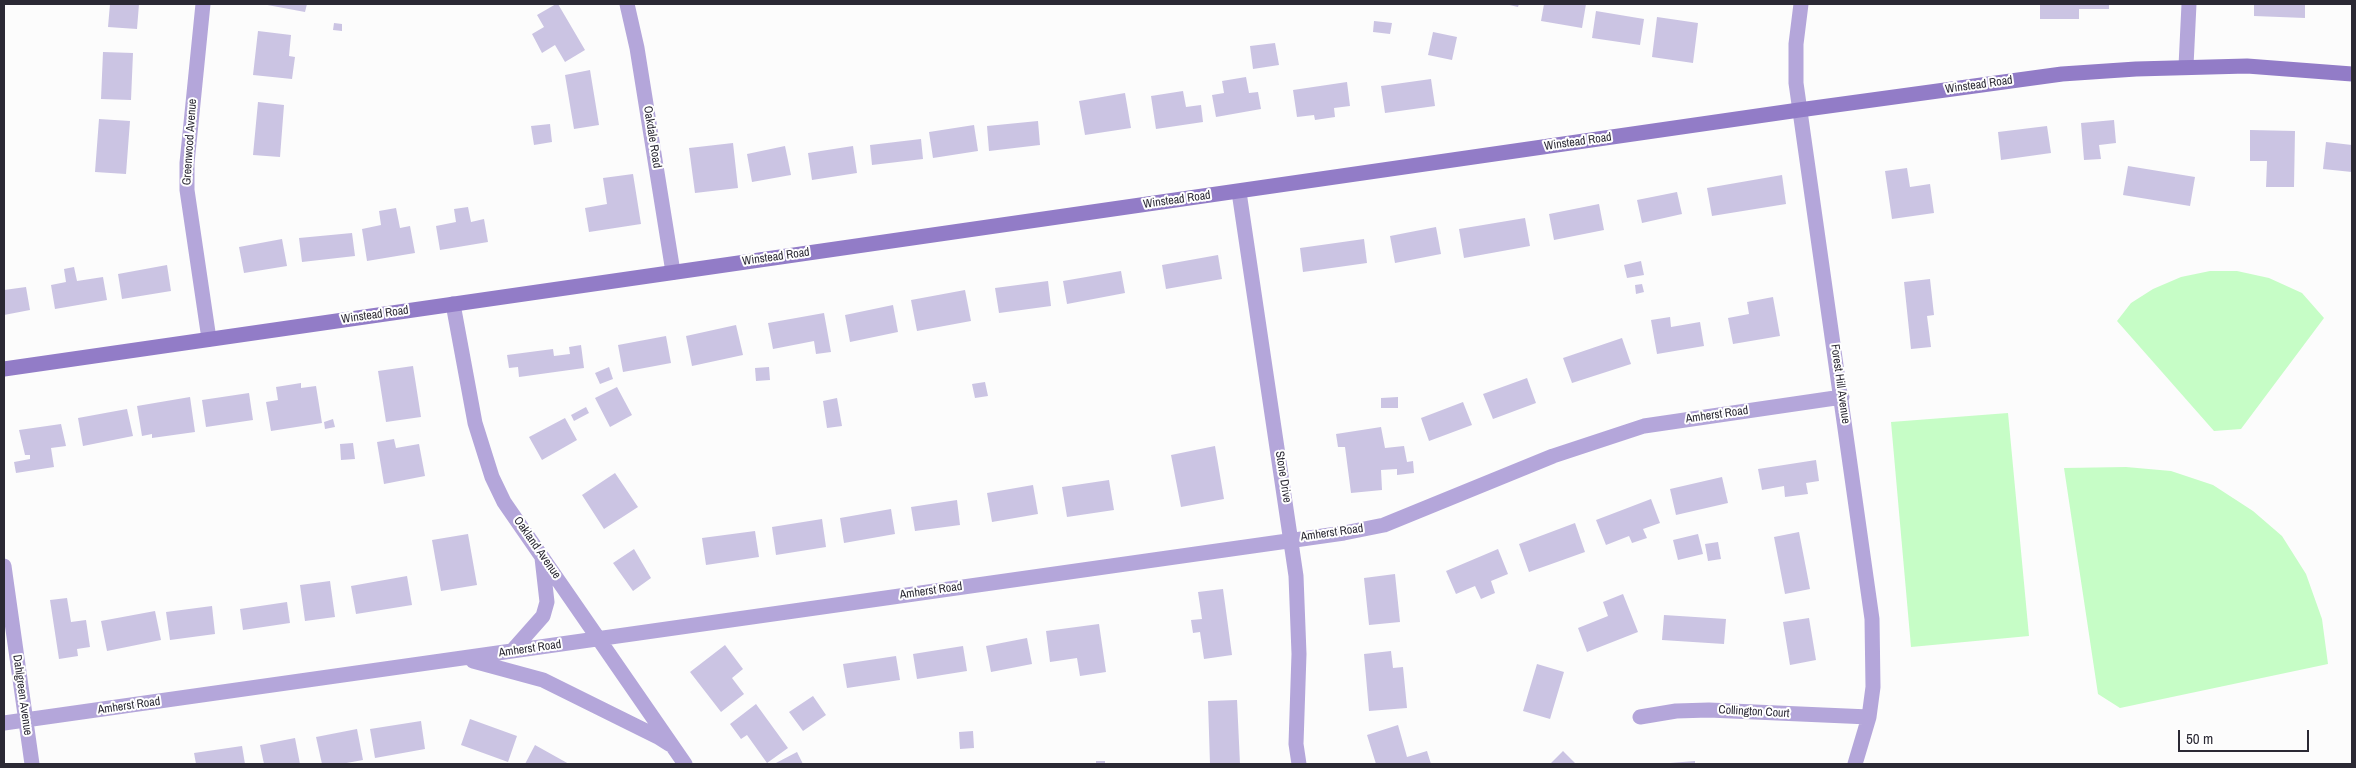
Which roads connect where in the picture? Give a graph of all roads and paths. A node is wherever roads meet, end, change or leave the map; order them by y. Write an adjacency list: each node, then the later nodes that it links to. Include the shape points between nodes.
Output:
1 (203, 4): 11 (street, Greenwood Avenue, via 187,190)
2 (626, 4): 9 (street, Oakdale Road, via 637,48)
3 (1801, 4): 7 (street, Forest Hill Avenue, via 1796,54)
4 (2188, 4): 5 (street)
5 (2186, 66): 6 (street, Winstead Road, via 2247,66); 7 (street, Winstead Road, via 2062,74)
6 (2352, 74)
7 (1799, 110): 8 (street, Winstead Road); 13 (street, Forest Hill Avenue)
8 (1239, 192): 9 (street, Winstead Road); 14 (street, Stone Drive)
9 (673, 272): 10 (street, Winstead Road)
10 (453, 304): 11 (street, Winstead Road); 15 (street, Oakland Avenue, via 471,407 492,477 504,502)
11 (209, 338): 12 (street, Winstead Road)
12 (4, 369)
13 (1842, 397): 14 (street, Amherst Road, via 1644,426 1553,456 1384,525); 21 (street, Forest Hill Avenue, via 1872,619 1873,679)
14 (1292, 539): 17 (street, Amherst Road); 27 (street, Stone Drive, via 1298,604 1296,744)
15 (542, 554): 17 (street, Oakland Avenue); 18 (street, via 547,602 543,616)
16 (4, 566): 22 (street, Dahlgreen Avenue)
17 (600, 639): 18 (street, Amherst Road); 24 (street, Oakland Avenue)
18 (512, 651): 19 (street, Amherst Road)
19 (461, 658): 22 (street, Amherst Road); 24 (street, via 543,680)
20 (1640, 717): 21 (street, Collington Court, via 1709,710)
21 (1869, 718): 28 (street, Forest Hill Avenue)
22 (26, 720): 23 (street, Amherst Road); 25 (street, Dahlgreen Avenue)
23 (4, 723)
24 (676, 749): 26 (street, Oakland Avenue)
25 (32, 764)
26 (685, 764)
27 (1299, 764)
28 (1855, 764)

